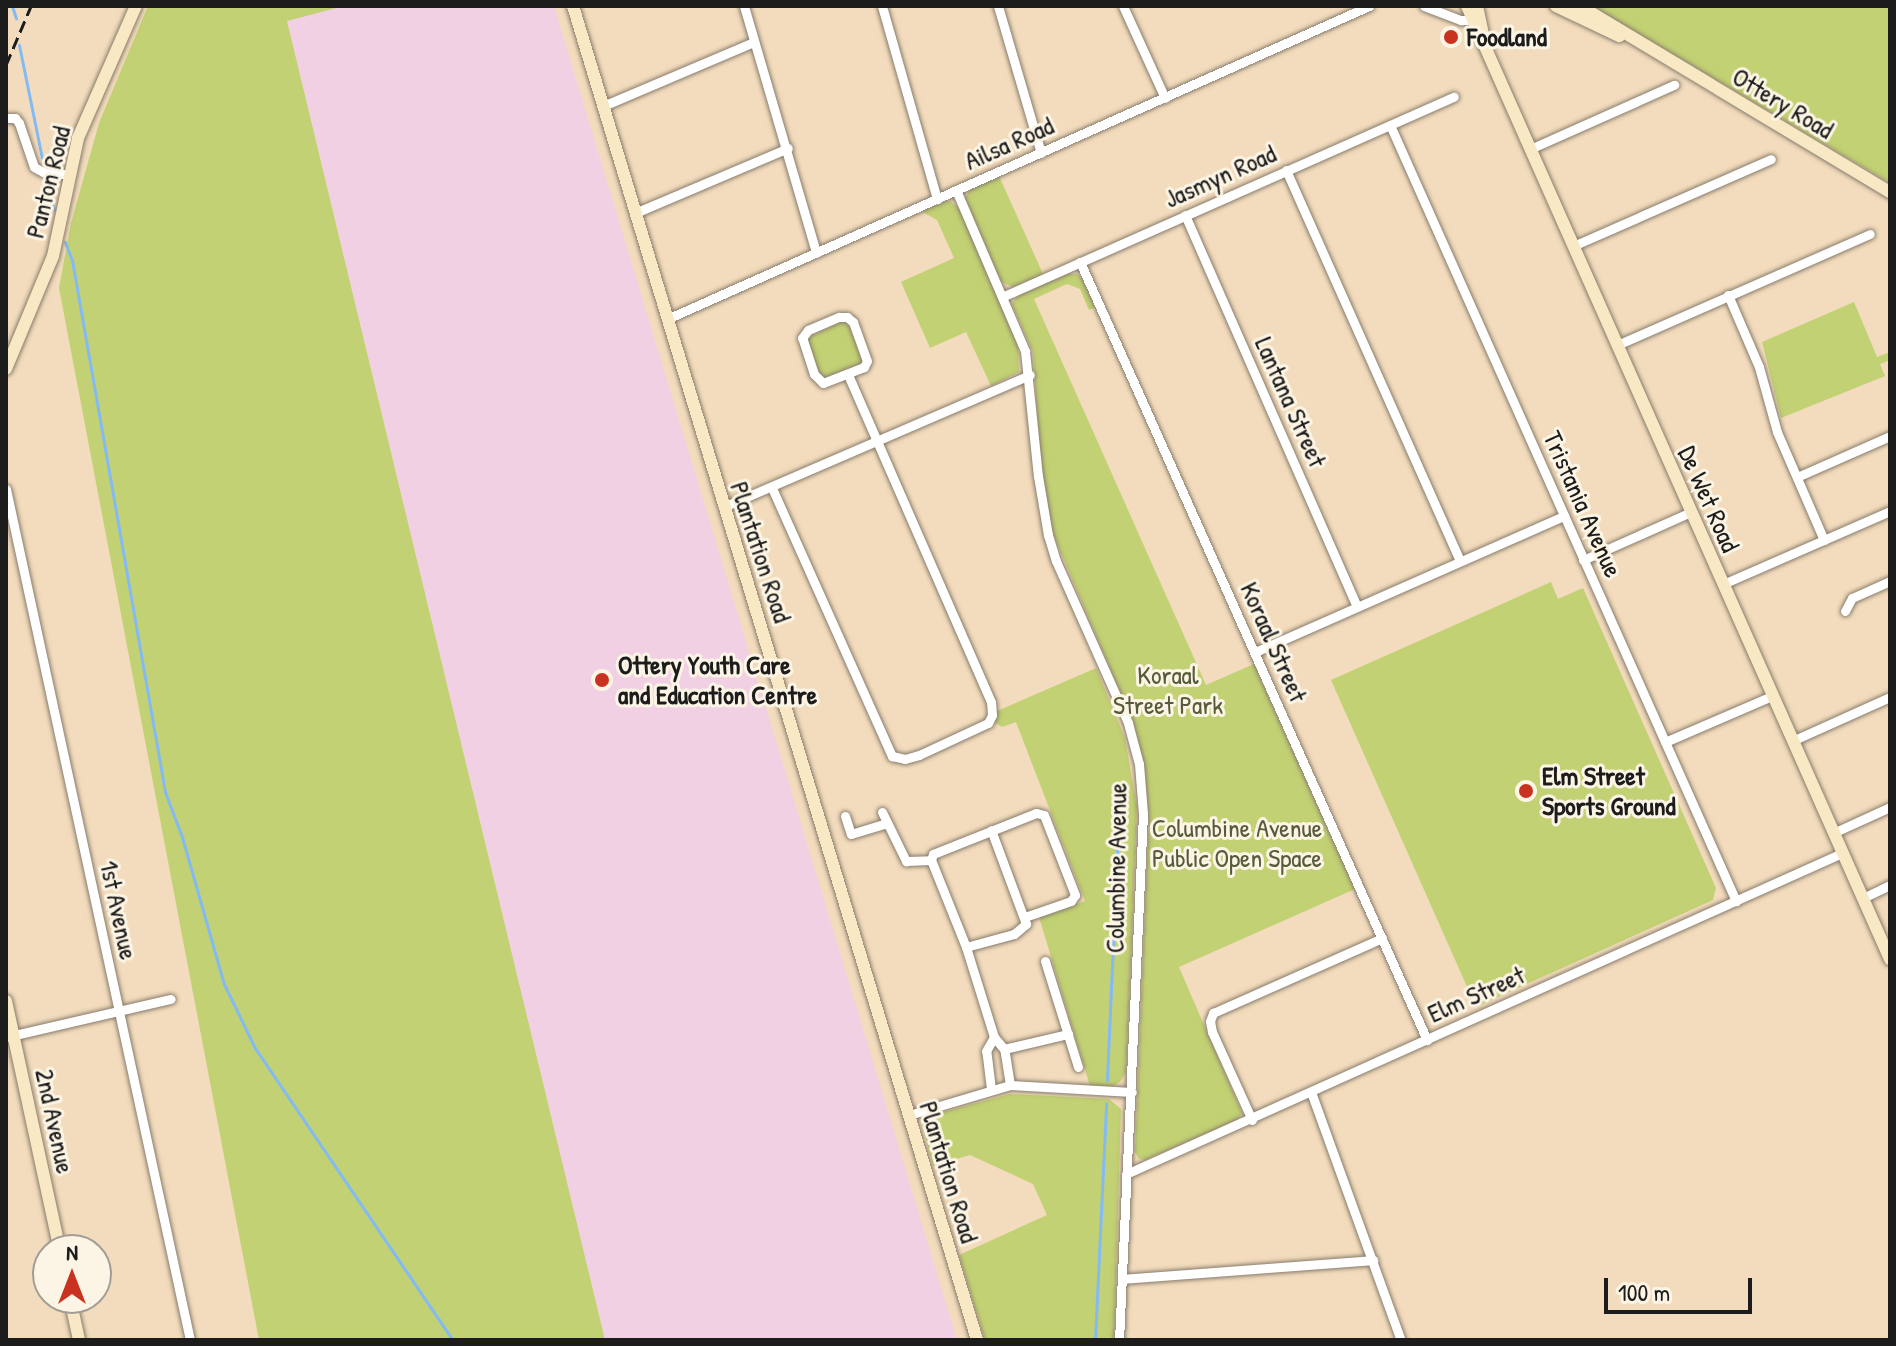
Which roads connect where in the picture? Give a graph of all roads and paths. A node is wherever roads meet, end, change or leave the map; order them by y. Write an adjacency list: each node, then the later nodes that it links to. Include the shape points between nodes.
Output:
1 (136, 6): 26 (street, Panton Road, via 82,129)
2 (573, 6): 18 (street, Plantation Road)
3 (744, 6): 13 (street)
4 (882, 6): 29 (street)
5 (998, 6): 23 (street)
6 (1123, 6): 17 (street)
7 (1369, 6): 17 (street, Ailsa Road)
8 (1424, 6): 12 (street)
9 (1467, 6): 12 (street, De Wet Road)
10 (1556, 6): 14 (street, Ottery Road)
11 (1580, 6): 14 (street, Ottery Road)
12 (1476, 16): 22 (street, De Wet Road)
13 (754, 42): 18 (street); 21 (street)
14 (1654, 52): 28 (street, Ottery Road)
15 (1674, 85): 22 (street)
16 (1454, 97): 20 (street, Jasmyn Road)
17 (1165, 98): 23 (street, Ailsa Road)
18 (603, 106): 30 (street, Plantation Road)
19 (6, 118): 26 (street, via 19,123 34,167)
20 (1390, 125): 25 (street, Jasmyn Road); 51 (street, Tristania Avenue)
21 (788, 148): 30 (street); 34 (street)
22 (1530, 149): 33 (street, De Wet Road)
23 (1041, 153): 27 (street, Ailsa Road)
24 (1771, 159): 33 (street)
25 (1286, 170): 31 (street, Jasmyn Road); 53 (street)
26 (70, 175): 40 (street, Panton Road, via 53,256)
27 (956, 190): 29 (street, Ailsa Road); 37 (street, Columbine Avenue)
28 (1890, 192)
29 (937, 199): 34 (street, Ailsa Road)
30 (635, 213): 38 (street, Plantation Road)
31 (1185, 215): 35 (street, Jasmyn Road); 57 (street, Lantana Street)
32 (1870, 234): 36 (street)
33 (1573, 246): 39 (street, De Wet Road)
34 (816, 253): 38 (street, Ailsa Road)
35 (1080, 262): 37 (street, Jasmyn Road); 59 (street, Koraal Street)
36 (1728, 295): 39 (street); 45 (street)
37 (1004, 296): 42 (street, Columbine Avenue)
38 (667, 319): 48 (street, Plantation Road)
39 (1617, 345): 50 (street, De Wet Road)
40 (6, 369)
41 (848, 375): 41 (street, via 867,361 850,318 839,317 805,332 802,347 820,382); 44 (street)
42 (1030, 375): 44 (street); 91 (street, Columbine Avenue, via 1048,535 1128,723 1139,764 1143,814)
43 (1890, 436): 45 (street)
44 (875, 442): 46 (street); 46 (street, via 986,690 992,715 984,726 919,755 896,758 883,740)
45 (1797, 477): 52 (street)
46 (772, 488): 48 (street)
47 (6, 489): 82 (street, 1st Avenue)
48 (723, 507): 93 (street, Plantation Road)
49 (1890, 511): 52 (street)
50 (1691, 512): 54 (street); 56 (street, De Wet Road)
51 (1564, 516): 53 (street); 54 (street, Tristania Avenue)
52 (1824, 540): 56 (street)
53 (1460, 560): 57 (street)
54 (1583, 560): 63 (street, Tristania Avenue)
55 (1890, 581): 58 (street, via 1852,598)
56 (1723, 584): 60 (street, De Wet Road)
57 (1357, 607): 59 (street)
58 (1845, 611)
59 (1255, 652): 76 (street, Koraal Street)
60 (1772, 696): 62 (street, De Wet Road); 63 (street)
61 (1890, 697): 62 (street)
62 (1792, 741): 69 (street, De Wet Road)
63 (1665, 742): 74 (street, Tristania Avenue)
64 (1890, 807): 69 (street)
65 (882, 812): 67 (street)
66 (845, 816): 67 (street, via 851,834)
67 (887, 823): 71 (street, via 906,861)
68 (991, 830): 71 (street, via 936,851); 75 (street); 75 (street, via 1041,813 1069,872 1073,899)
69 (1833, 833): 70 (street, De Wet Road)
70 (1842, 853): 73 (street, De Wet Road); 74 (street, Elm Street)
71 (931, 860): 77 (street)
72 (1890, 885): 73 (street)
73 (1863, 898): 78 (street, De Wet Road)
74 (1736, 901): 86 (street, Elm Street)
75 (1025, 917): 77 (street, via 1021,930)
76 (1382, 938): 86 (street, Koraal Street); 94 (street, via 1213,1013 1212,1032)
77 (966, 947): 85 (street)
78 (1890, 959)
79 (1045, 961): 83 (street)
80 (171, 999): 82 (street)
81 (6, 1001): 84 (street, 2nd Avenue)
82 (119, 1012): 84 (street); 101 (street, 1st Avenue)
83 (1068, 1034): 87 (street); 88 (street)
84 (10, 1036): 96 (street, 2nd Avenue)
85 (994, 1037): 87 (street); 90 (street, via 986,1051)
86 (1427, 1040): 92 (street, Elm Street)
87 (1004, 1049): 89 (street)
88 (1078, 1067)
89 (1010, 1085): 90 (street); 91 (street)
90 (991, 1089): 93 (street)
91 (1132, 1092): 95 (street, Columbine Avenue)
92 (1311, 1092): 94 (street, Elm Street); 97 (street)
93 (909, 1115): 102 (street, Plantation Road)
94 (1252, 1120): 95 (street, Elm Street)
95 (1126, 1174): 98 (street, Columbine Avenue)
96 (56, 1234)
97 (1373, 1260): 98 (street); 104 (street)
98 (1122, 1279): 103 (street, Columbine Avenue)
99 (73, 1314): 100 (street)
100 (79, 1340)
101 (190, 1340)
102 (977, 1340)
103 (1119, 1340)
104 (1401, 1340)

